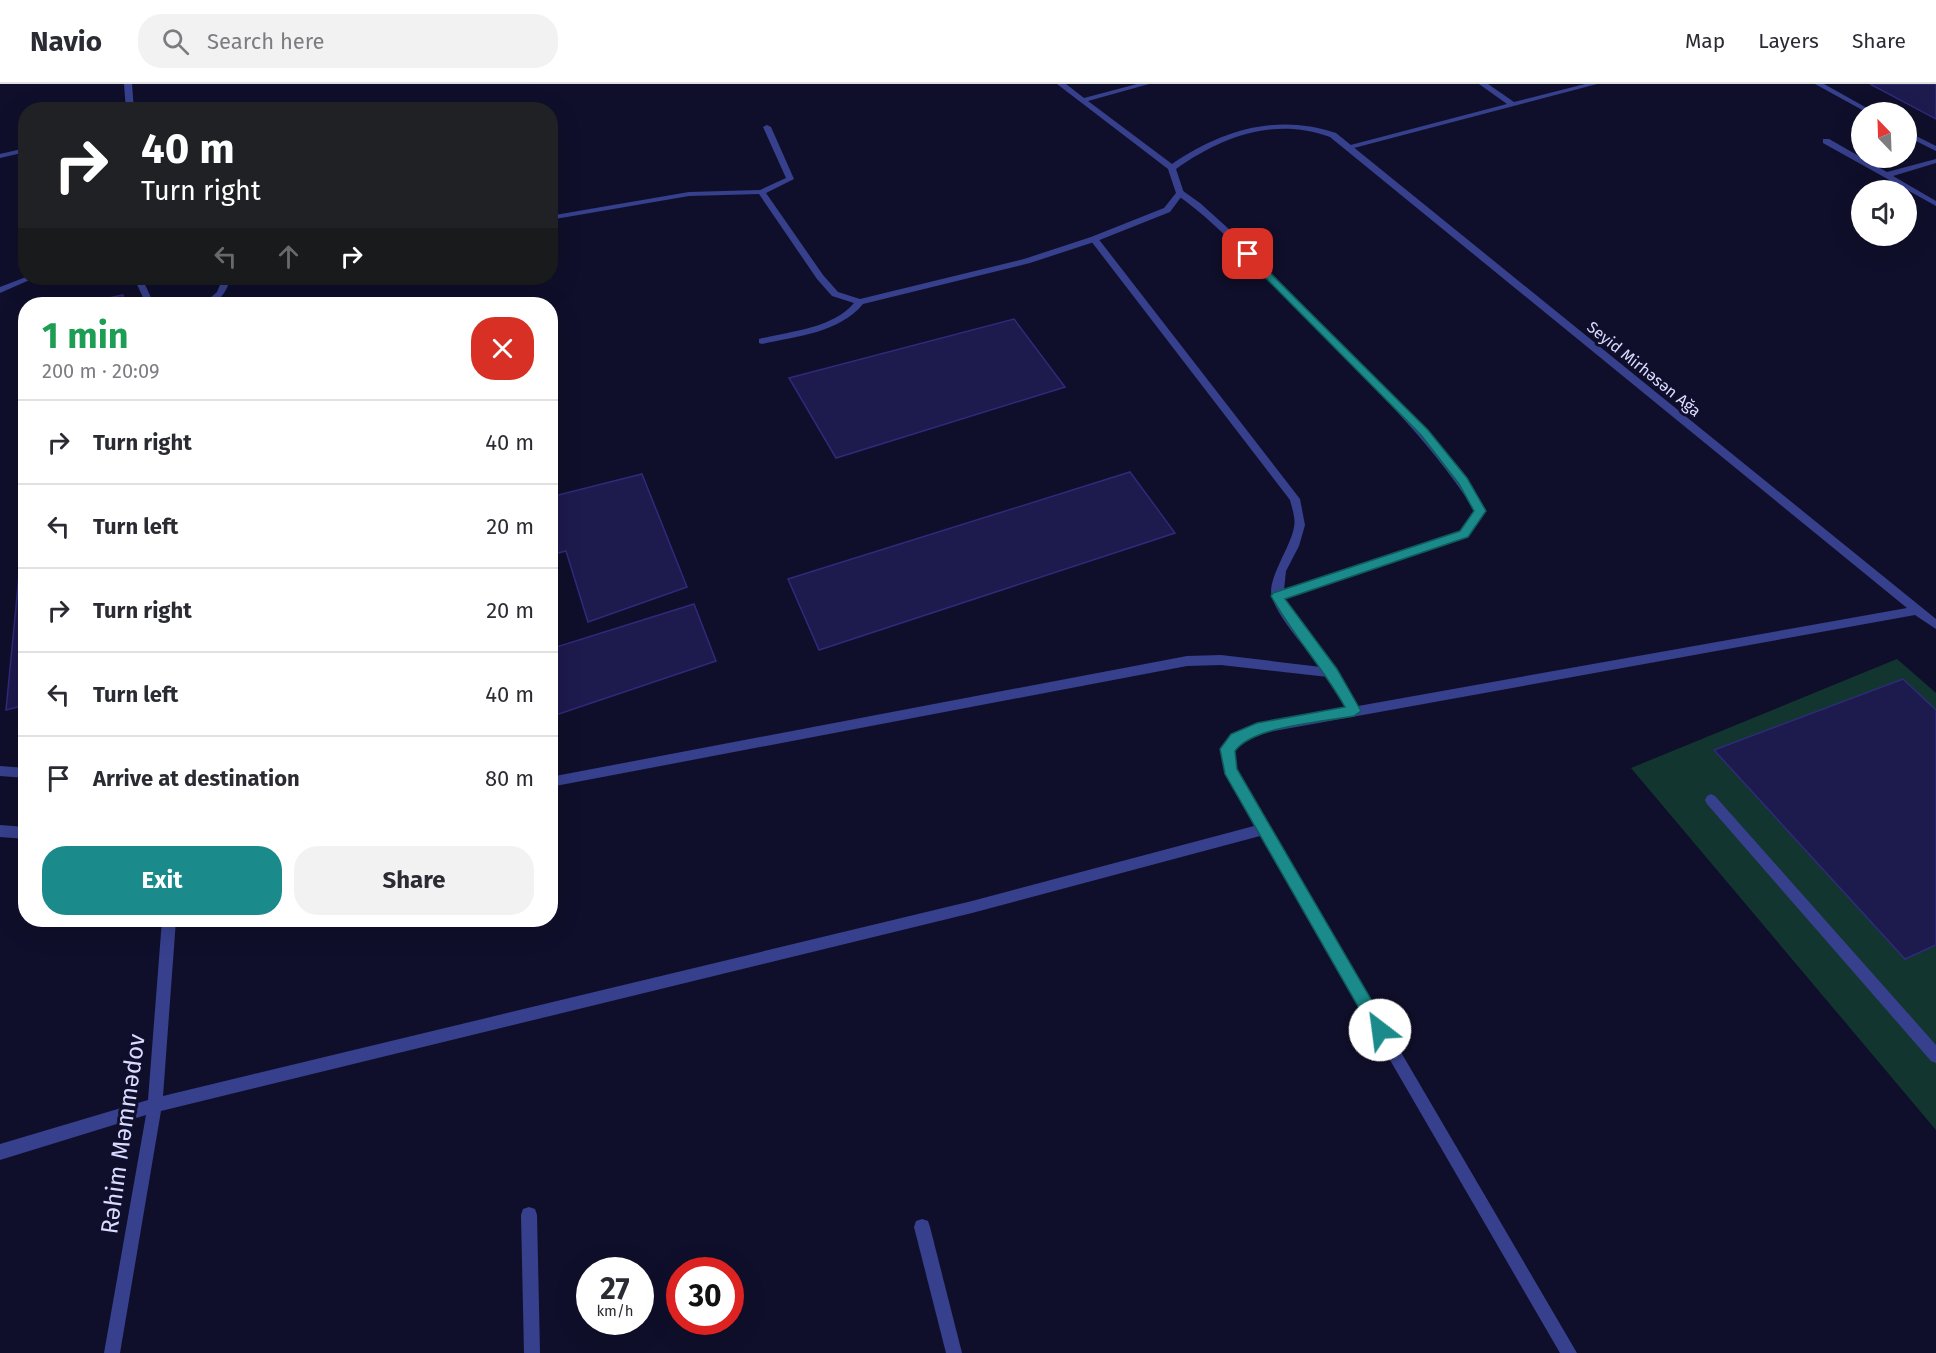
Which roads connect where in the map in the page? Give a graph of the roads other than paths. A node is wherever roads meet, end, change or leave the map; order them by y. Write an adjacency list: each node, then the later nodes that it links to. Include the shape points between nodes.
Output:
1 (128, 84): 8 (street)
2 (1061, 84): 7 (street)
3 (1145, 84): 7 (street)
4 (1483, 84): 10 (street)
5 (1593, 84): 10 (street)
6 (1819, 84): 9 (street)
7 (1085, 100): 19 (street)
8 (129, 102)
9 (1852, 102)
10 (1513, 105): 14 (street)
11 (767, 127): 21 (street, via 790,179)
12 (1917, 139): 15 (street)
13 (1826, 141): 20 (street)
14 (1347, 147): 19 (street, Seyid Mirhəsən Ağa, via 1333,135 1306,127 1274,127 1224,138); 33 (street, Seyid Mirhəsən Ağa)
15 (1936, 149)
16 (18, 152): 17 (street)
17 (0, 156)
18 (1936, 161): 20 (street)
19 (1172, 168): 22 (street)
20 (1886, 176): 23 (street)
21 (761, 192): 24 (street, via 689,194); 30 (street, via 820,277 836,294)
22 (1180, 193): 25 (street, via 1167,210); 32 (street, via 1234,240 1425,433 1463,481 1480,511 1464,534)
23 (1936, 204)
24 (558, 216)
25 (1094, 239): 30 (street, via 1027,261); 32 (street, via 1295,499 1300,525 1281,571)
26 (18, 283): 28 (street)
27 (225, 285): 29 (street)
28 (0, 290)
29 (217, 297)
30 (860, 302): 31 (street, via 854,312 836,322)
31 (762, 341)
32 (1277, 596): 35 (street)
33 (1917, 610): 34 (street, Seyid Mirhəsən Ağa); 36 (street)
34 (1936, 625)
35 (1332, 673): 36 (street); 39 (street, via 1221,660 1187,661)
36 (1354, 711): 41 (street, via 1257,729 1236,738 1227,749 1230,770)
37 (0, 771): 38 (street)
38 (18, 772)
39 (558, 780)
40 (1711, 800): 45 (street)
41 (1263, 829): 46 (street, via 972,907); 53 (street)
42 (0, 831): 43 (street)
43 (18, 832)
44 (168, 927): 46 (street, Rəhim Məmmədov)
45 (1936, 1056)
46 (155, 1105): 47 (street); 50 (street, Rəhim Məmmədov)
47 (0, 1152)
48 (529, 1215): 51 (street)
49 (922, 1227): 52 (street)
50 (112, 1353)
51 (532, 1353)
52 (954, 1353)
53 (1569, 1353)

